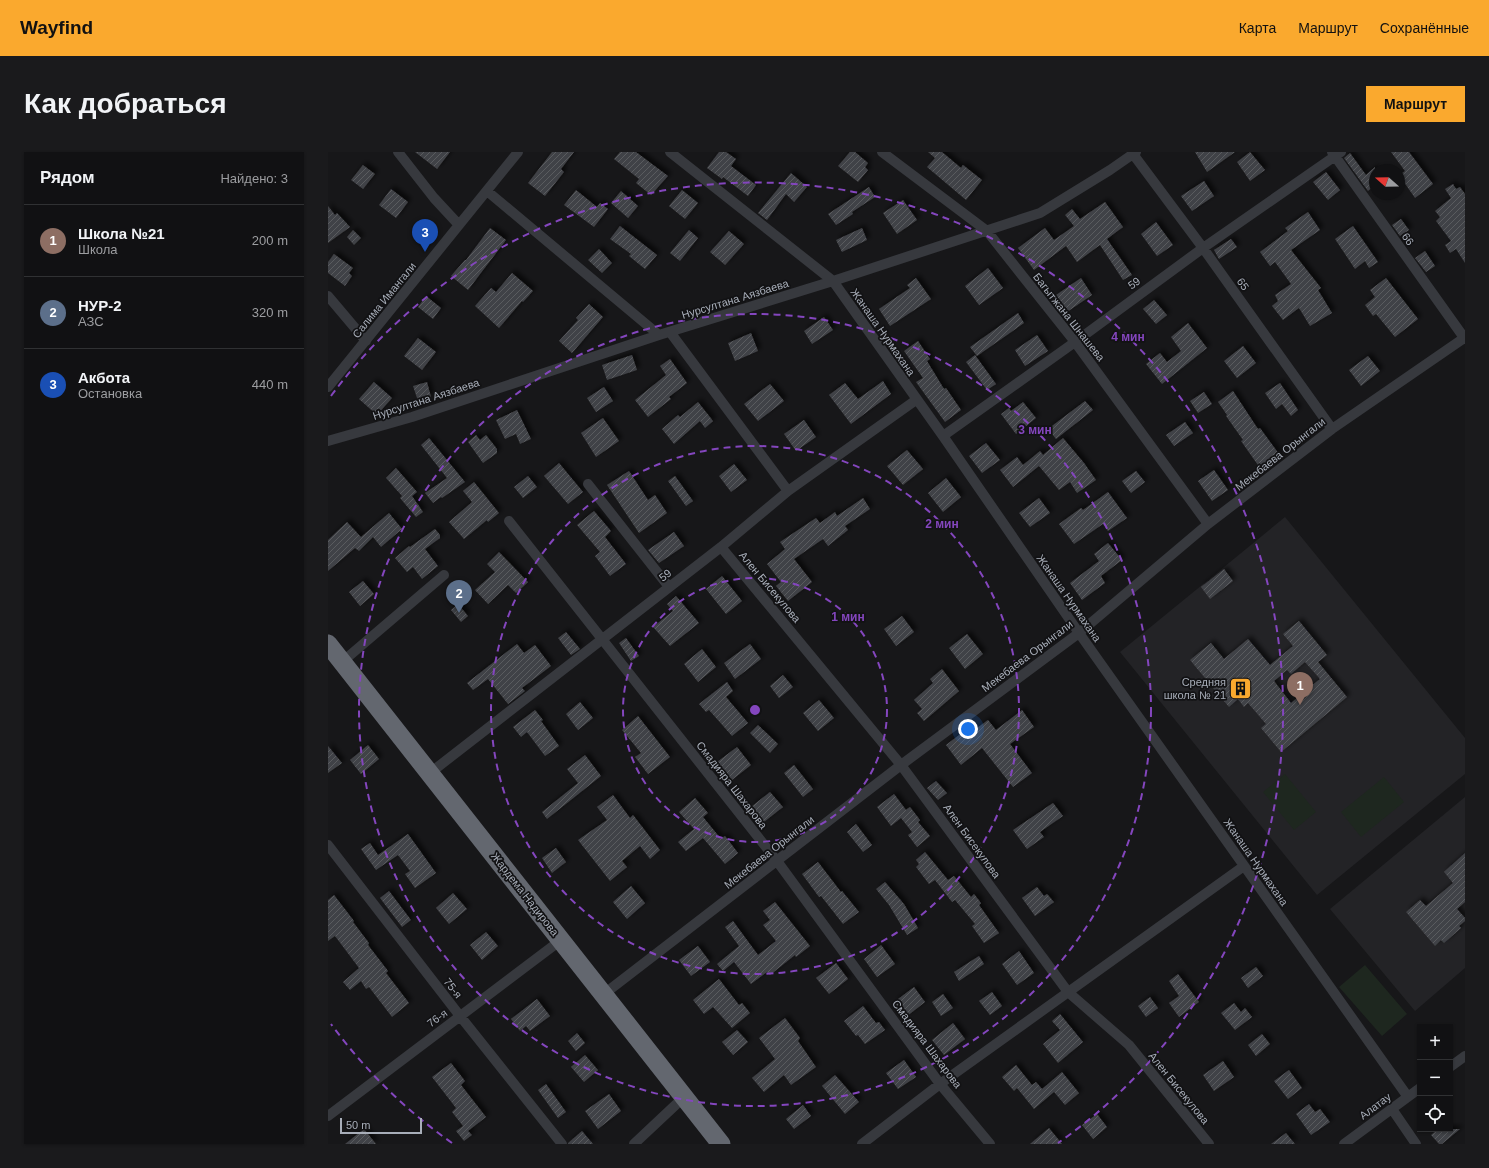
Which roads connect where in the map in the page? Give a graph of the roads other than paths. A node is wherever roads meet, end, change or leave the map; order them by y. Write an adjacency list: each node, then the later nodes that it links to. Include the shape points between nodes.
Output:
1 (398, 152): 8 (street, via 434,198)
2 (518, 152): 7 (street, Салима Имангали)
3 (670, 152): 11 (street, Жанаша Нурмахана)
4 (886, 153): 9 (street, Багытжана Шнашева)
5 (1134, 153): 9 (street, Нурсултана Аязбаева, via 1040,213); 10 (street, 65)
6 (1336, 153): 10 (street, 59); 15 (street, 66)
7 (487, 191): 8 (street, Салима Имангали); 14 (street)
8 (459, 224): 16 (street, Салима Имангали)
9 (987, 231): 11 (street, Нурсултана Аязбаева); 17 (street, Багытжана Шнашева)
10 (1203, 248): 17 (street, 59); 20 (street, 65)
11 (833, 281): 13 (street, Нурсултана Аязбаева); 19 (street, Жанаша Нурмахана)
12 (328, 296): 16 (street)
13 (670, 332): 14 (street, Нурсултана Аязбаева); 24 (street)
14 (659, 335): 22 (street, Нурсултана Аязбаева, via 412,417)
15 (1465, 339): 20 (street, Мекебаева Орынгали)
16 (366, 341): 18 (street, Салима Имангали)
17 (1075, 342): 21 (street, 59); 26 (street, Багытжана Шнашева)
18 (328, 387)
19 (916, 400): 21 (street, Жанаша Нурмахана); 24 (street, 59)
20 (1332, 428): 26 (street, Мекебаева Орынгали)
21 (943, 436): 30 (street, Жанаша Нурмахана)
22 (328, 441)
23 (588, 484): 29 (street)
24 (788, 491): 27 (street, 59)
25 (509, 521): 31 (street, Смадияра Шахарова)
26 (1208, 524): 30 (street, Мекебаева Орынгали)
27 (721, 547): 29 (street, 59); 34 (street, Ален Бисекулова)
28 (444, 575): 33 (street)
29 (669, 587): 31 (street, 59)
30 (1079, 633): 34 (street, Мекебаева Орынгали); 38 (street, Жанаша Нурмахана)
31 (601, 639): 35 (street, 59); 37 (street, Смадияра Шахарова)
32 (328, 644): 33 (highway, Жардема Надирова)
33 (342, 662): 35 (highway, Жардема Надирова)
34 (901, 765): 37 (street, Мекебаева Орынгали); 40 (street, Ален Бисекулова)
35 (430, 773): 39 (highway, Жардема Надирова)
36 (328, 845): 42 (street, 75-я)
37 (777, 861): 41 (street, Мекебаева Орынгали); 45 (street, Смадияра Шахарова)
38 (1244, 866): 40 (street); 48 (street, Жанаша Нурмахана)
39 (561, 940): 41 (highway, Жардема Надирова); 42 (street, 76-я)
40 (1068, 992): 45 (street); 56 (street, Ален Бисекулова, via 1129,1045)
41 (604, 994): 47 (highway, Жардема Надирова)
42 (460, 1016): 50 (street, 76-я); 51 (street, 75-я)
43 (1465, 1056): 44 (street)
44 (1453, 1065)
45 (940, 1084): 54 (street); 55 (street, Смадияра Шахарова)
46 (1417, 1090): 48 (street, Алатау)
47 (684, 1097): 52 (street); 53 (highway, Жардема Надирова)
48 (1408, 1097): 49 (street, Алатау)
49 (1392, 1109): 57 (street, Алатау); 58 (street)
50 (328, 1116)
51 (562, 1144)
52 (634, 1144)
53 (721, 1144)
54 (862, 1144)
55 (990, 1144)
56 (1209, 1144)
57 (1344, 1144)
58 (1416, 1144)

